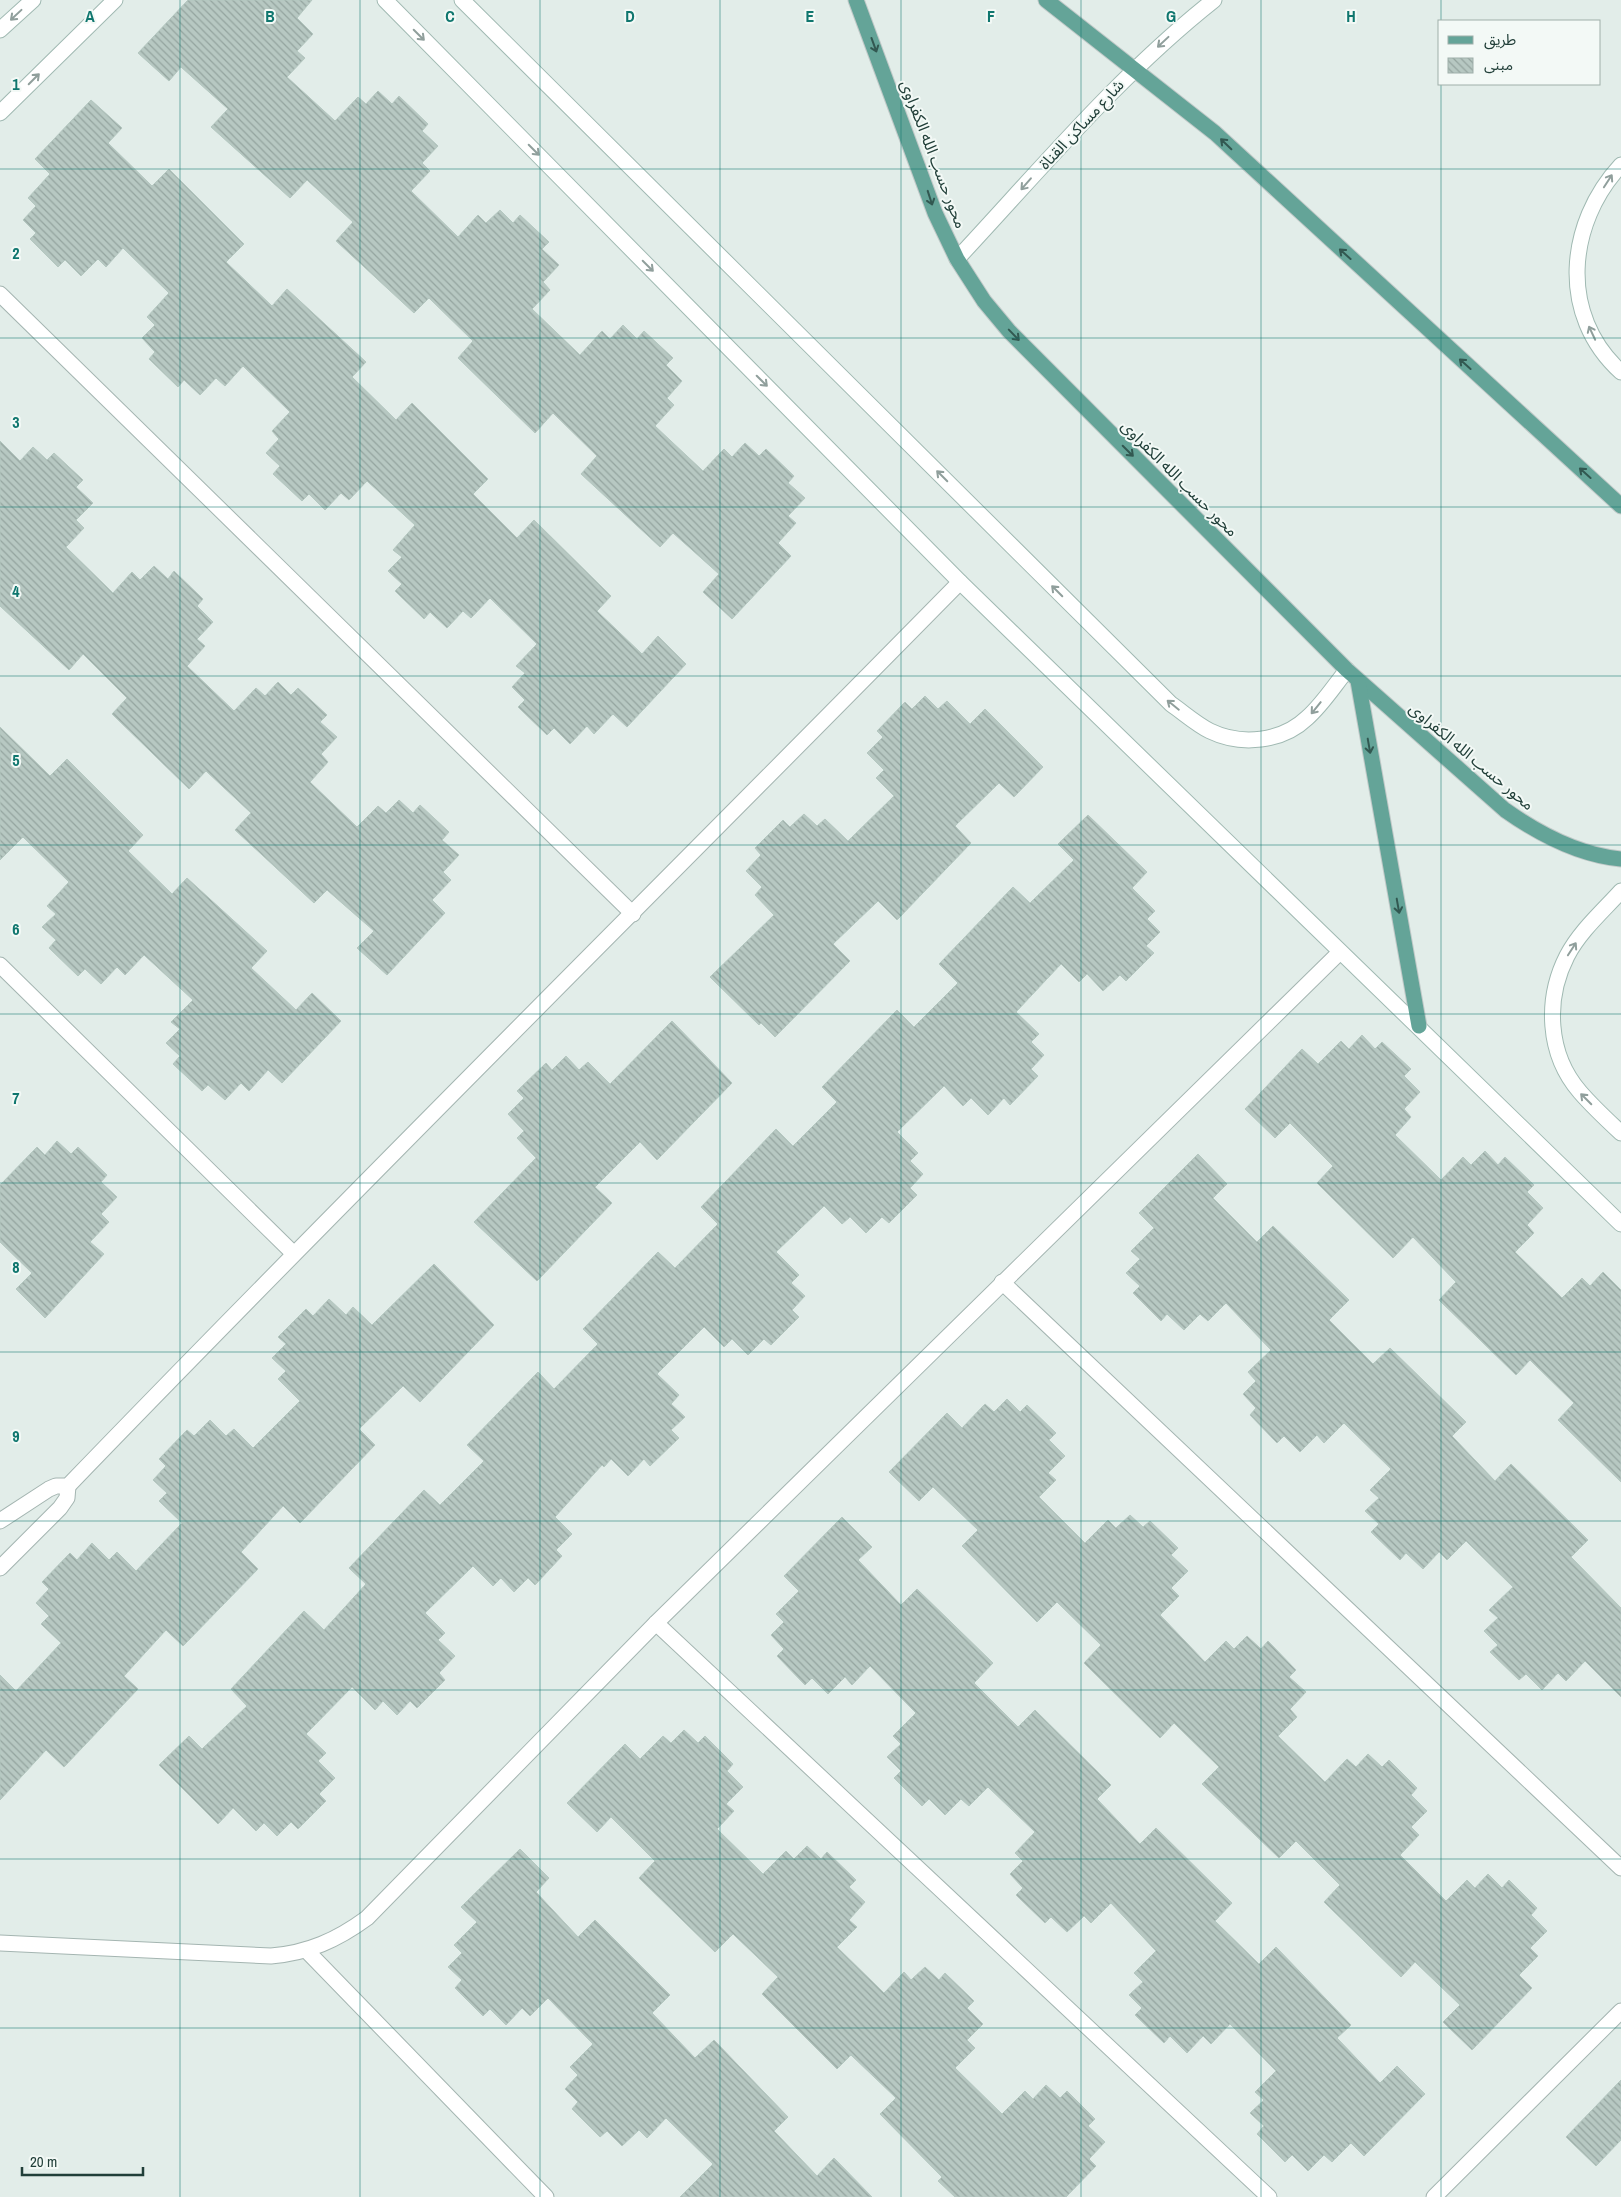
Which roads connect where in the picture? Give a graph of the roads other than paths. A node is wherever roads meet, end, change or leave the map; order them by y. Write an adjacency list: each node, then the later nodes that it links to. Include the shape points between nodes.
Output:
1 (33, 0): 8 (street, one-way to 8)
2 (115, 0): 10 (street, one-way to 2)
3 (385, 0): 16 (street, one-way to 16)
4 (462, 0): 17 (street, one-way to 4, via 1293,729 1253,740 1231,738 1209,730 1172,704)
5 (856, 0): 12 (main road, محور حسب الله الكفراوى, one-way to 12, via 935,213)
6 (1046, 0): 9 (main road)
7 (1214, 0): 9 (street, شارع مساكن القناة, one-way to 9)
8 (0, 30)
9 (1132, 70): 12 (street, شارع مساكن القناة, one-way to 12); 15 (main road, one-way to 9, via 1215,133)
10 (0, 114)
11 (1621, 164): 14 (street, one-way to 11, via 1595,340 1580,307 1575,272 1580,236 1594,203)
12 (957, 259): 17 (main road, محور حسب الله الكفراوى, one-way to 17, via 984,301 1009,331)
13 (0, 294): 20 (street)
14 (1621, 372)
15 (1621, 506)
16 (960, 582): 20 (street); 21 (street)
17 (1352, 676): 18 (main road, محور حسب الله الكفراوى, via 1524,823 1558,842); 23 (main road, one-way to 23)
18 (1621, 859)
19 (1621, 891): 24 (street, one-way to 19, via 1579,1092 1566,1072 1552,1025 1558,977 1568,955 1582,934)
20 (632, 914): 26 (street)
21 (1340, 952): 23 (street); 27 (street)
22 (0, 964): 26 (street)
23 (1419, 1026): 25 (street)
24 (1621, 1133)
25 (1621, 1224)
26 (293, 1253): 28 (street)
27 (1002, 1282): 31 (street); 32 (street)
28 (68, 1486): 29 (street, via 50,1489); 30 (street, via 67,1498 60,1508)
29 (0, 1521)
30 (0, 1568)
31 (656, 1623): 34 (street, via 366,1918 343,1935); 37 (street)
32 (1621, 1868)
33 (0, 1943): 34 (street, via 271,1956)
34 (306, 1950): 36 (street)
35 (1621, 2011): 38 (street)
36 (546, 2197)
37 (1269, 2197)
38 (1434, 2197)

